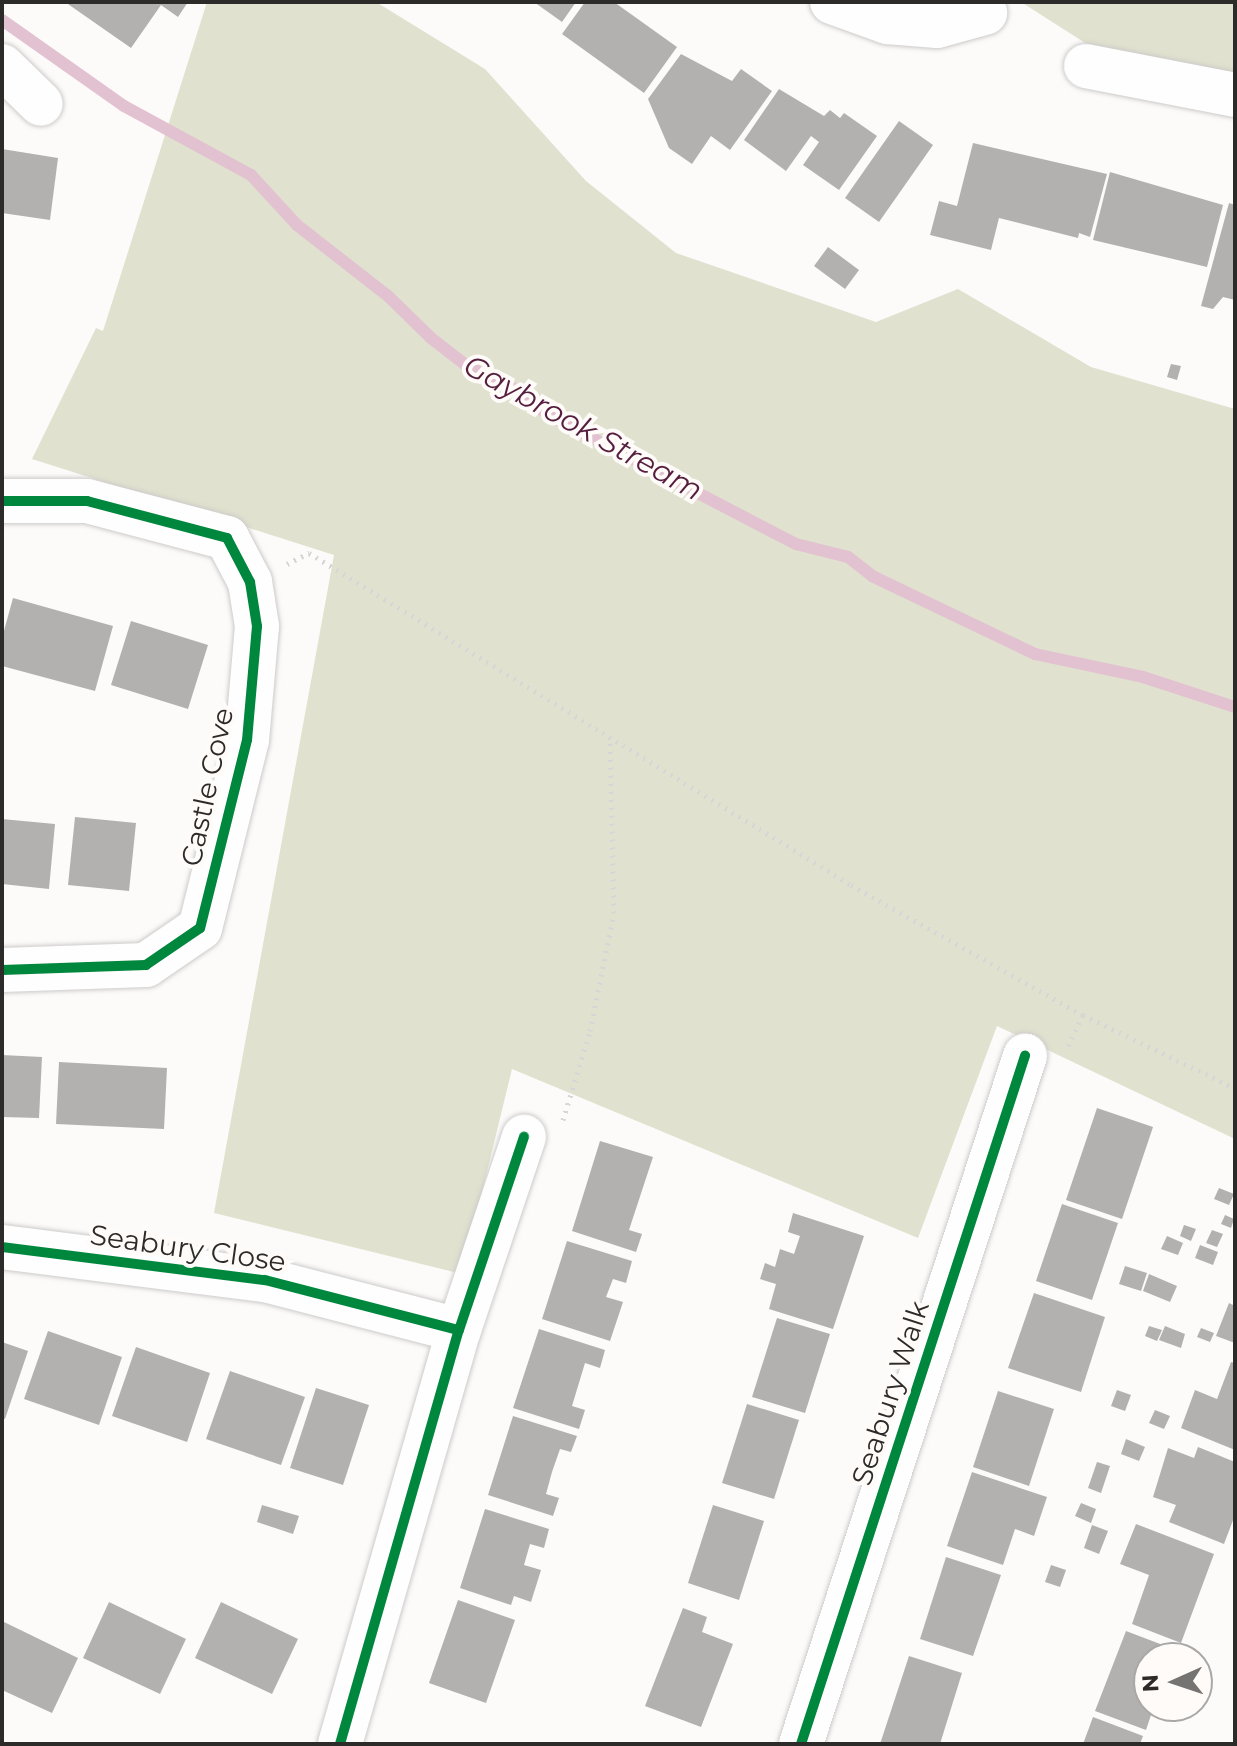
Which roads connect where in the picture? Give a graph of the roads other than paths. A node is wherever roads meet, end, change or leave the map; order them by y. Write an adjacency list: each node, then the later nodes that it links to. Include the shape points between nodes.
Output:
1 (832, 2): 2 (street, via 887,22 937,26)
2 (985, 13)
3 (2, 66): 6 (street)
4 (1086, 66): 5 (street)
5 (1235, 95)
6 (41, 104)
7 (2, 501): 8 (street, Castle Cove, via 87,501 227,538 250,582 257,626 247,740 200,928 146,965)
8 (2, 970)
9 (1025, 1056): 14 (street, Seabury Walk)
10 (524, 1137): 12 (street)
11 (2, 1247): 12 (street, Seabury Close, via 265,1280)
12 (459, 1330): 13 (street)
13 (340, 1744)
14 (801, 1744)

